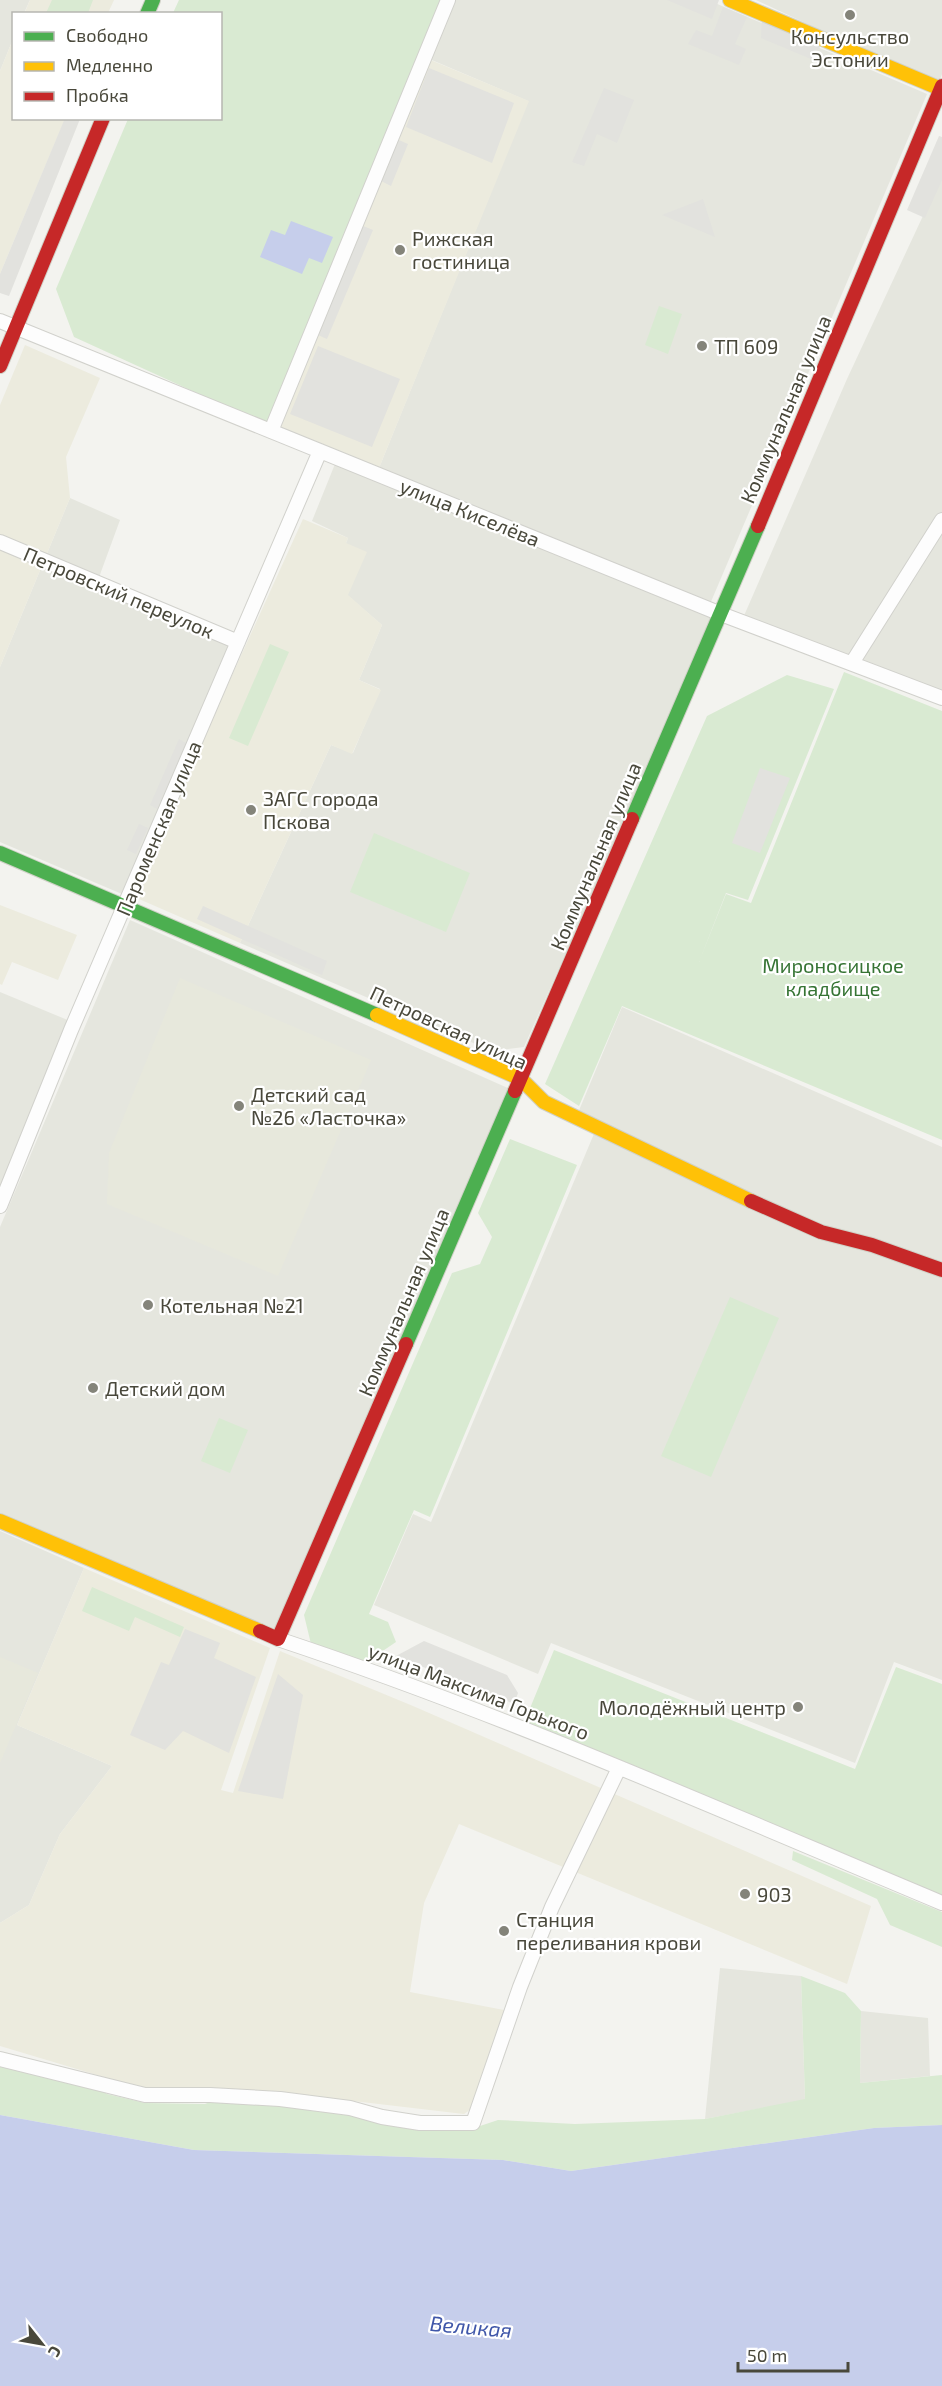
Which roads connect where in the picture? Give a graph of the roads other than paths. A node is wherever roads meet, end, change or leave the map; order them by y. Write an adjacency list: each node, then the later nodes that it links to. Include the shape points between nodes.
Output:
1 (448, 0): 8 (street)
2 (730, 0): 3 (main road)
3 (942, 88): 12 (main road, Коммунальная улица)
4 (103, 120): 6 (main road)
5 (0, 321): 6 (street, улица Киселёва)
6 (16, 327): 7 (main road); 8 (street, улица Киселёва)
7 (0, 366)
8 (271, 431): 9 (street, улица Киселёва)
9 (320, 451): 12 (street, улица Киселёва); 13 (street, Пароменская улица)
10 (942, 520): 14 (street)
11 (0, 542): 13 (street, Петровский переулок)
12 (721, 614): 14 (street, улица Киселёва); 18 (main road, Коммунальная улица)
13 (238, 642): 17 (street, Пароменская улица)
14 (852, 663): 15 (street, улица Киселёва)
15 (942, 698)
16 (0, 853): 17 (main road, Петровская улица)
17 (124, 907): 18 (main road, Петровская улица); 19 (street, Пароменская улица)
18 (521, 1079): 20 (main road, Петровская улица, via 544,1102 728,1191 821,1232); 22 (main road, Коммунальная улица)
19 (0, 1206)
20 (942, 1270)
21 (0, 1521): 22 (main road, улица Максима Горького)
22 (278, 1639): 23 (street, улица Максима Горького, via 371,1670)
23 (620, 1768): 24 (street, улица Максима Горького); 25 (street, via 552,1907 473,2123 420,2123 280,2099 145,2095)
24 (942, 1903)
25 (0, 2059)

